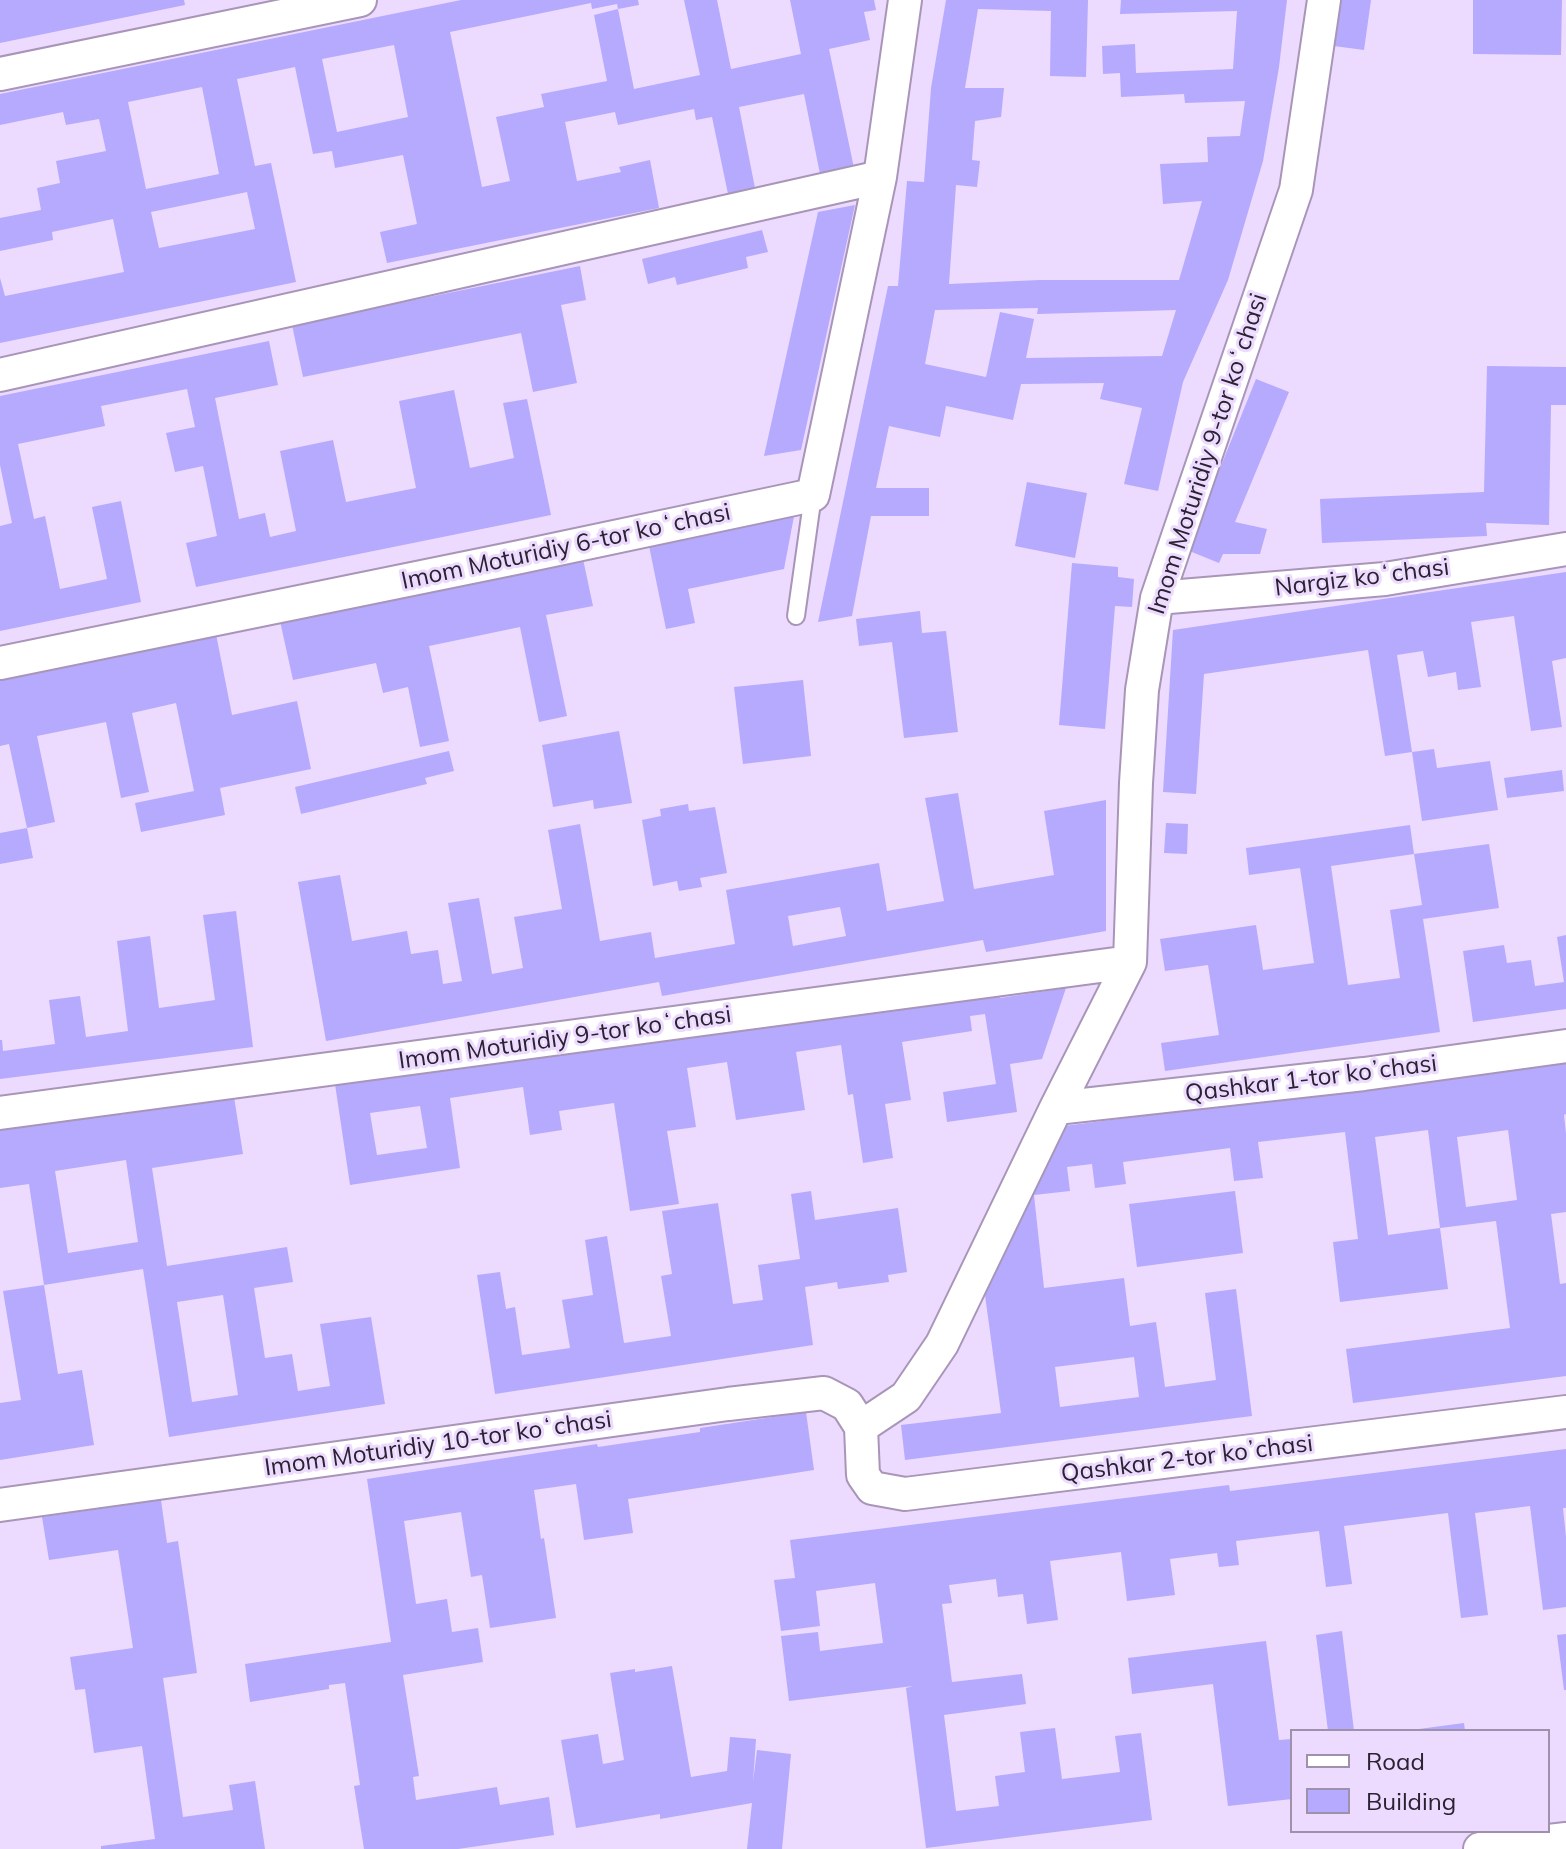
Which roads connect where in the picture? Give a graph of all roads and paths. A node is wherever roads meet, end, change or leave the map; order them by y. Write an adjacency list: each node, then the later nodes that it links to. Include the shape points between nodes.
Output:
1 (360, 0): 4 (street)
2 (905, 0): 5 (street)
3 (1324, 0): 9 (street, Imom Moturidiy 9-tor koʻchasi, via 1296,190)
4 (0, 74)
5 (880, 177): 6 (street); 7 (street)
6 (0, 375)
7 (813, 495): 10 (lane); 11 (street, Imom Moturidiy 6-tor koʻchasi)
8 (1566, 549): 9 (street, Nargiz koʻchasi, via 1385,579)
9 (1157, 598): 12 (street, Imom Moturidiy 9-tor koʻchasi, via 1142,690)
10 (796, 616)
11 (0, 663)
12 (1130, 962): 14 (street, Imom Moturidiy 9-tor koʻchasi); 15 (street, Imom Moturidiy 9-tor koʻchasi)
13 (1566, 1046): 14 (street, Qashkar 1-tor koʼchasi)
14 (1056, 1108): 17 (street, Imom Moturidiy 9-tor koʻchasi, via 942,1344 906,1397)
15 (0, 1113)
16 (1566, 1412): 17 (street, Qashkar 2-tor koʼchasi, via 905,1494 872,1488 863,1475)
17 (861, 1427): 18 (street, Imom Moturidiy 10-tor koʻchasi, via 847,1405 824,1393)
18 (0, 1505)
19 (1546, 1843): 20 (street)
20 (1480, 1849)

